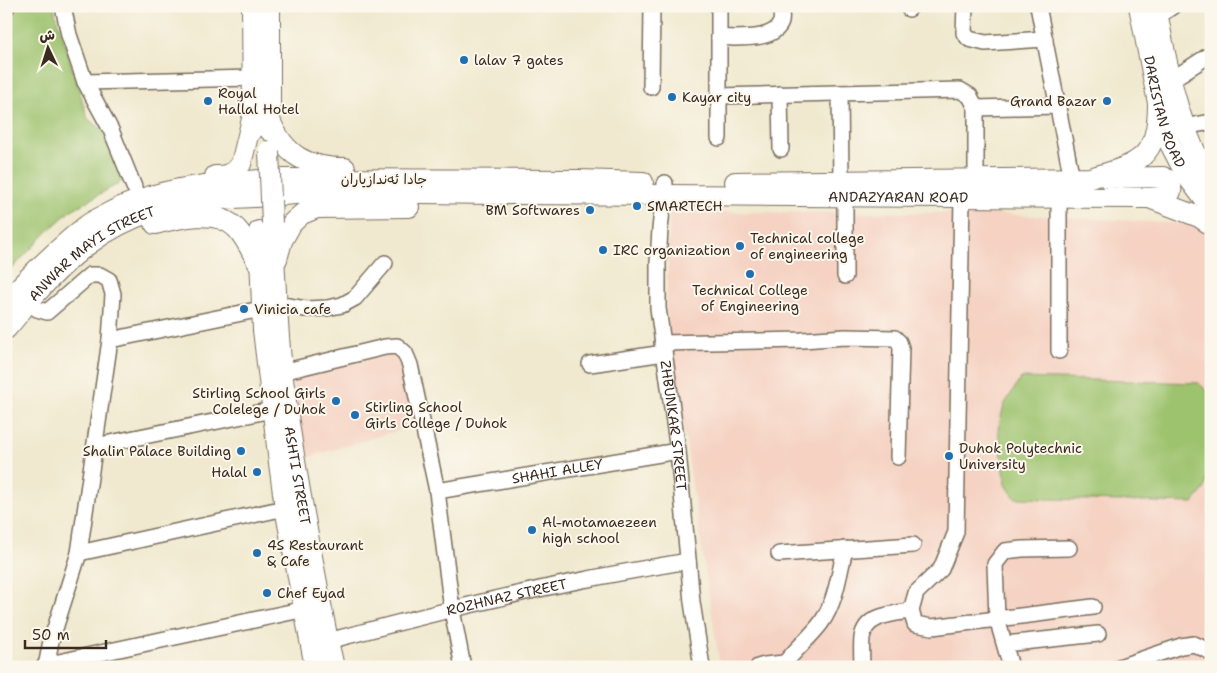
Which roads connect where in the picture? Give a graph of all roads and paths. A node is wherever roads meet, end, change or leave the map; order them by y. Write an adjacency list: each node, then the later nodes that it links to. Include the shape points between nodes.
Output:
1 (63, 6): 16 (street)
2 (252, 6): 14 (main road)
3 (270, 6): 24 (main road)
4 (652, 6): 17 (street)
5 (719, 6): 11 (street)
6 (781, 6): 11 (street, via 781,22 773,33 758,37)
7 (965, 6): 12 (street, via 964,33 970,39 985,43)
8 (1038, 6): 12 (street)
9 (1139, 6): 21 (main road, DARISTAN ROAD)
10 (1162, 9): 15 (main road, DARISTAN ROAD)
11 (719, 38): 20 (street)
12 (1045, 39): 22 (street)
13 (1211, 54): 15 (street)
14 (252, 78): 16 (street); 24 (main road)
15 (1171, 80): 26 (main road, DARISTAN ROAD)
16 (85, 82): 32 (street, via 111,130)
17 (651, 87)
18 (840, 93): 19 (street); 23 (street, via 960,90 970,96); 35 (street)
19 (780, 94): 20 (street); 28 (street)
20 (719, 96): 27 (street)
21 (1158, 103): 29 (main road, ANDAZYARAN ROAD, via 1156,133 1146,153 1120,170); 40 (main road, DARISTAN ROAD, via 1170,144 1186,175)
22 (1058, 106): 23 (street); 29 (street)
23 (976, 108): 31 (street)
24 (261, 118): 32 (main road, via 241,164 226,176 164,179); 33 (main road, via 292,152 320,166 485,167 532,171); 43 (main road, ASHTI STREET)
25 (1211, 122): 26 (street)
26 (1184, 127): 30 (main road, DARISTAN ROAD, via 1200,164)
27 (719, 138)
28 (781, 149)
29 (1081, 178): 31 (main road, ANDAZYARAN ROAD); 39 (main road, via 1167,178 1172,185 1170,194)
30 (1211, 178)
31 (976, 180): 35 (main road, ANDAZYARAN ROAD)
32 (134, 187): 45 (main road, via 90,208 56,233 41,248)
33 (579, 188): 34 (main road, ANDAZYARAN ROAD); 36 (main road, جادا ئەندازیاران, via 280,179 248,180); 43 (main road, via 531,203 317,208 292,222)
34 (664, 189): 35 (main road, ANDAZYARAN ROAD); 50 (street, ZHBUNKAR STREET, via 658,272)
35 (843, 189): 37 (main road, ANDAZYARAN ROAD); 44 (street)
36 (192, 194): 45 (main road, ANWAR MAYI STREET, via 165,192 112,211 87,225); 48 (main road, ANWAR MAYI STREET, via 174,205 119,224 99,236 68,261)
37 (962, 197): 38 (main road, ANDAZYARAN ROAD); 69 (street, via 956,532 941,569 916,593)
38 (1059, 197): 39 (main road, ANDAZYARAN ROAD); 51 (street)
39 (1149, 198): 41 (main road, ANDAZYARAN ROAD, via 1199,217)
40 (1211, 208)
41 (1211, 225)
42 (385, 263): 46 (street, via 355,298 342,305 306,310)
43 (267, 267): 46 (main road, ASHTI STREET); 47 (main road, via 237,228 228,222 210,216 176,218 141,228 102,248)
44 (845, 276)
45 (19, 286): 48 (main road, ANWAR MAYI STREET)
46 (269, 307): 49 (street); 53 (main road, ASHTI STREET); 54 (main road, ASHTI STREET)
47 (37, 310): 48 (main road); 49 (street, via 47,312 90,275 100,275 108,280 113,294)
48 (8, 321)
49 (110, 340): 55 (street)
50 (663, 348): 52 (street); 56 (street, ZHBUNKAR STREET); 57 (street, via 845,337 895,338 901,348)
51 (1059, 351)
52 (590, 364)
53 (282, 372): 58 (street, via 398,346 410,365); 72 (main road, ASHTI STREET)
54 (272, 410): 55 (street); 59 (main road, ASHTI STREET)
55 (95, 446): 63 (street)
56 (678, 451): 58 (street, SHAHI ALLEY); 65 (street, ZHBUNKAR STREET)
57 (898, 457)
58 (437, 491): 68 (street)
59 (285, 508): 63 (street); 67 (main road, ASHTI STREET)
60 (913, 545): 62 (street)
61 (1069, 548): 70 (street, via 1005,551 995,564)
62 (845, 549): 64 (street); 75 (street, via 828,610 819,625)
63 (79, 553): 76 (street)
64 (780, 554)
65 (688, 561): 68 (street, ROZHNAZ STREET, via 583,580); 80 (street, ZHBUNKAR STREET)
66 (1093, 607): 70 (street)
67 (305, 610): 76 (street); 77 (main road, ASHTI STREET)
68 (452, 610): 72 (street, ROZHNAZ STREET); 79 (street)
69 (911, 611): 70 (street, via 916,624 932,628); 82 (street, via 879,617 867,626 862,637)
70 (997, 619): 73 (street)
71 (1098, 634): 73 (street)
72 (328, 641): 78 (main road, ASHTI STREET)
73 (1005, 644): 83 (street)
74 (1211, 652): 84 (street, via 1194,644 1181,646)
75 (783, 665): 81 (street)
76 (45, 666)
77 (315, 667)
78 (334, 667)
79 (463, 667)
80 (702, 667)
81 (758, 667)
82 (862, 667)
83 (1011, 667)
84 (1119, 667)

